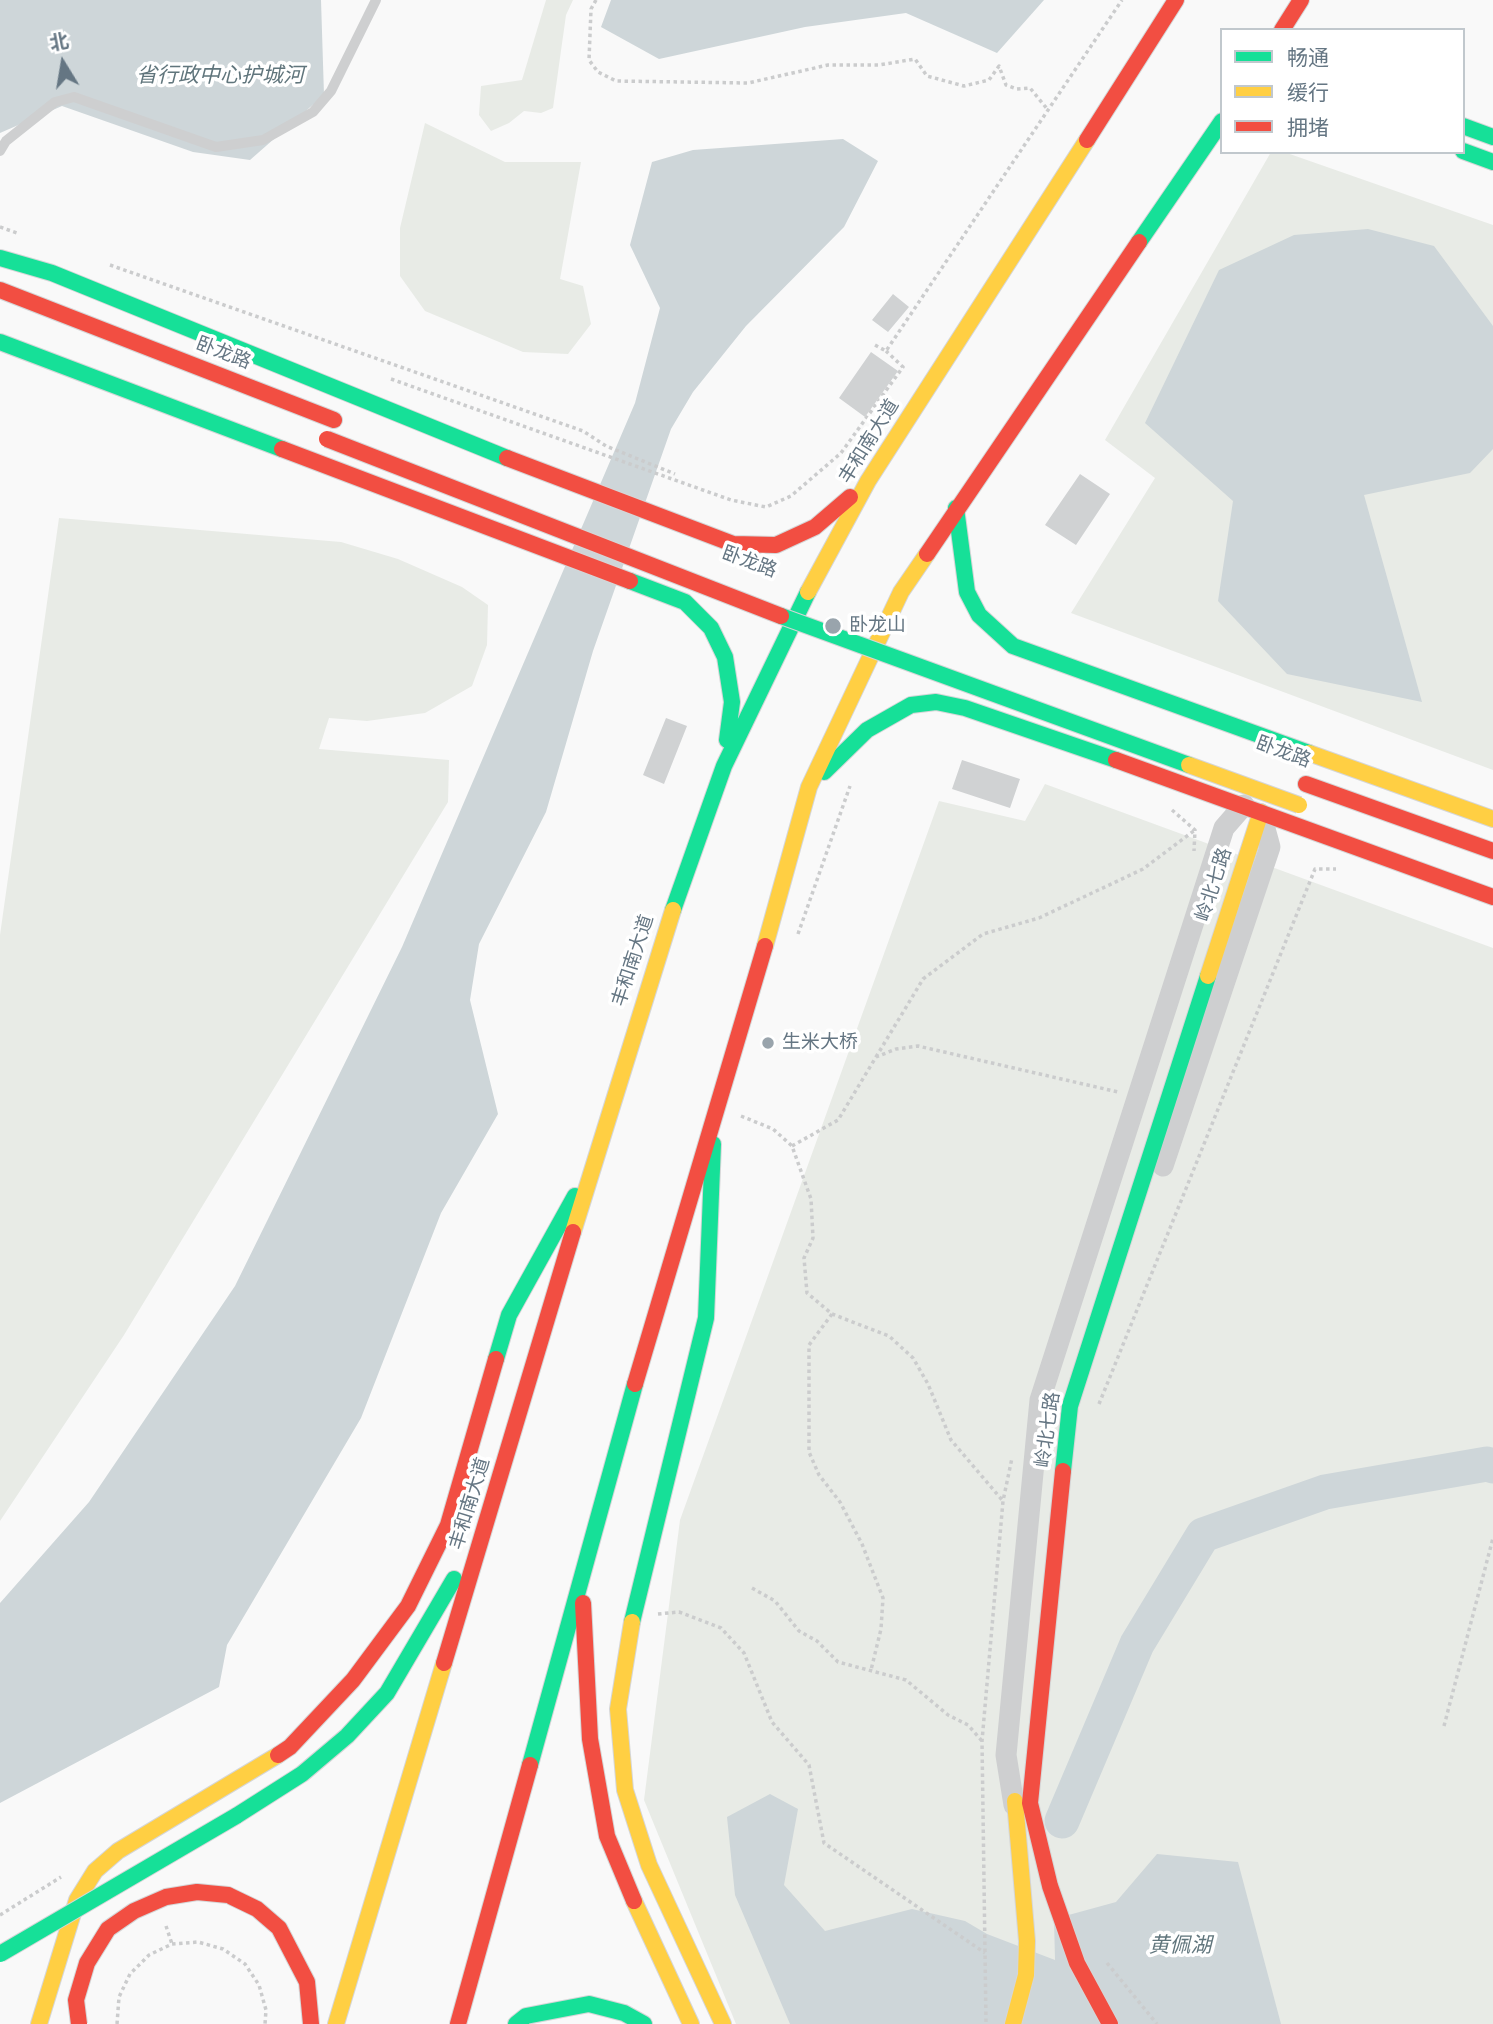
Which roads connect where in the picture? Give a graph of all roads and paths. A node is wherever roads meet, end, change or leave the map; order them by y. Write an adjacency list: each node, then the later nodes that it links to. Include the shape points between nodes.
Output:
1 (376, 0): 11 (lane, via 331,91 313,112 263,139 216,147 74,97 55,102 6,141)
2 (596, 0): 7 (path, via 591,9 589,60 598,72 615,81 748,83 828,65 879,65 915,59 927,76 964,86 989,80 999,66 1006,85 1030,88)
3 (1122, 0): 7 (path)
4 (1176, 0): 26 (main road, 丰和南大道)
5 (1301, 0): 6 (main road)
6 (1283, 28)
7 (1048, 110): 21 (path)
8 (1220, 124): 27 (main road)
9 (1465, 127): 10 (main road)
10 (1493, 136)
11 (0, 152)
12 (1465, 152): 13 (main road)
13 (1493, 162)
14 (0, 227): 15 (path)
15 (26, 236)
16 (0, 258): 26 (main road, 卧龙路, via 52,273 733,544 776,545 815,527)
17 (104, 263): 25 (path, via 583,431 606,446)
18 (0, 290): 23 (main road, 卧龙路)
19 (0, 342): 34 (main road, via 685,602 710,628 725,657 732,702)
20 (875, 345): 21 (path)
21 (886, 351): 22 (path, via 903,367 841,453 791,496 766,507 731,500)
22 (378, 374)
23 (340, 423)
24 (321, 436): 38 (main road, 卧龙路, bridge, via 696,585)
25 (676, 474)
26 (869, 481): 34 (main road, 丰和南大道, via 821,564)
27 (956, 508): 37 (main road, via 901,592); 41 (main road, 卧龙路, via 967,592 979,615 1013,646)
28 (623, 536): 29 (main road, 卧龙路)
29 (725, 576)
30 (790, 600): 31 (main road, 卧龙路)
31 (817, 609)
32 (869, 628): 33 (main road)
33 (895, 638)
34 (724, 766): 53 (main road, 丰和南大道, via 653,966)
35 (852, 780): 47 (path)
36 (1300, 782): 43 (main road, 卧龙路)
37 (809, 787): 40 (main road, via 867,730 911,705 936,702 965,708); 51 (main road)
38 (1305, 807)
39 (1170, 808): 42 (path)
40 (1252, 809): 46 (main road); 66 (street, via 1224,828 1040,1400 1006,1755); 67 (street, via 1270,846 1082,1407)
41 (1493, 819)
42 (1195, 830): 44 (path); 48 (path, via 1143,869 1039,918 983,934 923,979)
43 (1493, 851)
44 (1193, 861)
45 (1342, 870): 55 (path, via 1315,869)
46 (1493, 897)
47 (794, 947)
48 (876, 1057): 49 (path, via 918,1046 1120,1092); 52 (path, via 838,1120)
49 (1116, 1105)
50 (736, 1114): 52 (path, via 773,1129)
51 (714, 1121): 60 (main road); 62 (main road, via 706,1318)
52 (792, 1146): 54 (path, via 811,1199 813,1238 804,1258 807,1293)
53 (595, 1160): 57 (main road, 丰和南大道); 71 (main road, via 509,1315 448,1525 408,1606 353,1680 290,1747 118,1852 95,1871 77,1900)
54 (832, 1314): 58 (path, via 889,1336 913,1358 951,1440); 63 (path, via 809,1345 809,1452 862,1544 883,1598)
55 (1098, 1407)
56 (1015, 1447): 58 (path)
57 (507, 1457): 69 (main road, bridge, via 449,1592 387,1693 347,1736 302,1774); 76 (main road, 丰和南大道)
58 (1003, 1501): 65 (path)
59 (1493, 1538): 64 (path)
60 (582, 1572): 77 (main road); 80 (main road, via 590,1739 607,1836)
61 (752, 1588): 63 (path, via 775,1601 799,1630 838,1662)
62 (633, 1617): 68 (path, via 679,1612 721,1628 744,1653 772,1722 808,1765 824,1843); 81 (main road, via 618,1709 625,1790 649,1865)
63 (872, 1670): 65 (path, via 906,1681 968,1725)
64 (1444, 1726)
65 (982, 1741): 68 (path)
66 (1014, 1805): 83 (main road, via 1027,1941 1026,1975)
67 (1035, 1823): 84 (main road, via 1050,1886 1077,1963)
68 (985, 1953): 82 (path)
69 (0, 1954)
70 (1104, 1958): 85 (path)
71 (39, 2024)
72 (79, 2024): 75 (main road, bridge, via 76,2000 87,1963 108,1929 166,1897 197,1892 228,1895 257,1909 279,1928 307,1982)
73 (117, 2024): 74 (path, via 119,1997 130,1973 149,1955 172,1944 198,1942 223,1949 244,1964 259,1985)
74 (265, 2024)
75 (311, 2024)
76 (336, 2024)
77 (458, 2024)
78 (516, 2024): 79 (main road, via 526,2016 589,2004 624,2013)
79 (644, 2024)
80 (691, 2024)
81 (723, 2024)
82 (986, 2024)
83 (1013, 2024)
84 (1110, 2024)
85 (1157, 2024)

